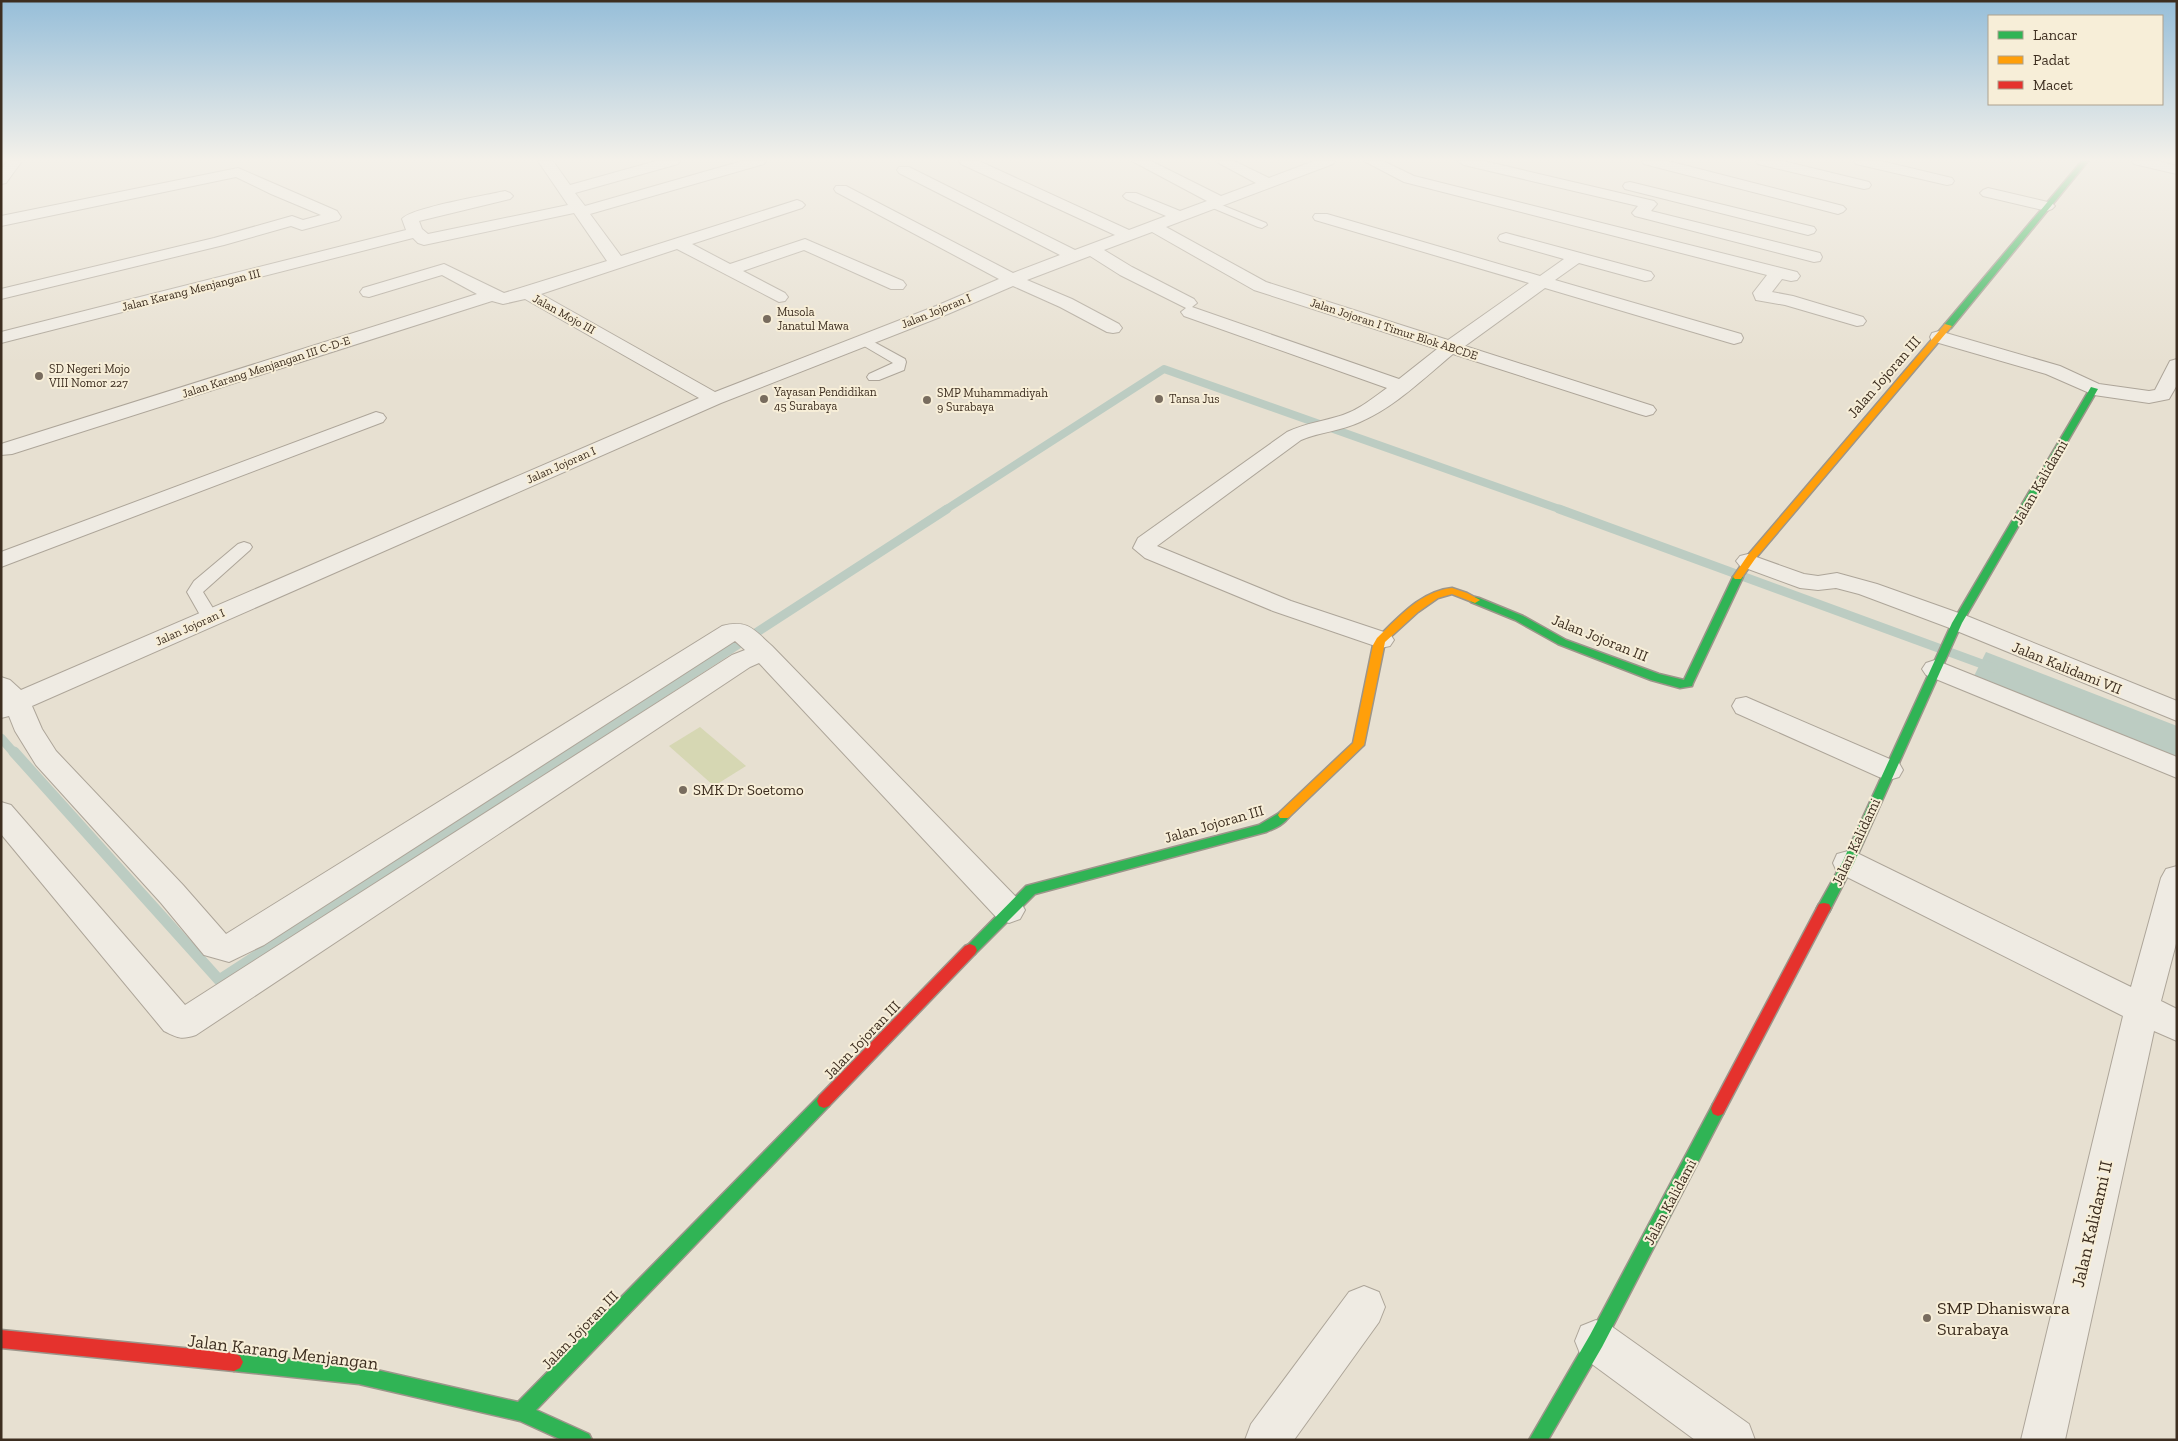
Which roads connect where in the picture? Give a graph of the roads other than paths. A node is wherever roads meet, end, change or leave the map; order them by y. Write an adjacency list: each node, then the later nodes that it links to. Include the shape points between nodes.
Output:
1 (266, 228): 35 (street)
2 (414, 228): 17 (street)
3 (485, 228): 17 (street, via 424,240)
4 (592, 228): 25 (street)
5 (724, 228): 20 (street, Jalan Mojo III)
6 (916, 228): 29 (street)
7 (1019, 228): 22 (street)
8 (1111, 228): 18 (street)
9 (1147, 228): 18 (street, Jalan Jojoran I)
10 (1156, 228): 44 (street, Jalan Jojoran I Timur Blok ABCDE, via 1260,286)
11 (1359, 228): 30 (street)
12 (1604, 228): 38 (street, via 1785,274 1762,296)
13 (1700, 228): 23 (street)
14 (1801, 228): 16 (street)
15 (2029, 228): 40 (street, Jalan Jojoran III)
16 (1808, 230)
17 (416, 232): 41 (street, Jalan Karang Menjangan III)
18 (1128, 236): 21 (street, Jalan Jojoran I)
19 (1506, 238): 24 (street)
20 (678, 243): 25 (street, Jalan Mojo III); 26 (street)
21 (1091, 249): 22 (street, Jalan Jojoran I); 47 (street, via 1189,308)
22 (1074, 256): 27 (street, Jalan Jojoran I)
23 (1814, 256)
24 (1577, 257): 28 (street); 30 (street)
25 (617, 263): 34 (street, Jalan Mojo III)
26 (729, 270): 32 (street, via 805,244); 37 (street)
27 (1036, 270): 29 (street, Jalan Jojoran I); 31 (street)
28 (1645, 276)
29 (1014, 280): 39 (street); 43 (street, Jalan Jojoran I)
30 (1543, 283): 42 (street); 44 (street)
31 (1063, 284)
32 (897, 286)
33 (369, 292): 36 (street, via 444,269)
34 (527, 293): 36 (street, Jalan Karang Menjangan III C-D-E, via 503,299); 50 (street, Jalan Mojo III)
35 (1, 294)
36 (492, 295): 54 (street, Jalan Karang Menjangan III C-D-E)
37 (780, 297)
38 (1857, 321)
39 (1113, 328)
40 (1939, 337): 48 (street, via 2053,370); 57 (street, Jalan Jojoran III)
41 (1, 338)
42 (1734, 338)
43 (863, 340): 46 (lane, via 900,362 899,367); 50 (street, Jalan Jojoran I)
44 (1451, 347): 47 (street); 52 (street, Jalan Jojoran I Timur Blok ABCDE)
45 (2177, 365): 49 (street, via 2162,394)
46 (874, 377)
47 (1400, 386): 60 (street, via 1372,409 1294,436 1146,543 1145,548 1288,608)
48 (2094, 390): 49 (street); 59 (street, Jalan Kalidami)
49 (2157, 396): 51 (street)
50 (714, 398): 58 (street, Jalan Jojoran I)
51 (2177, 402)
52 (1646, 410)
53 (376, 418): 56 (street)
54 (5, 450)
55 (244, 546): 58 (lane, via 196,592)
56 (1, 560)
57 (1747, 562): 59 (street, Jalan Kalidami VII, via 1800,581 1837,580 1868,589); 60 (street, Jalan Jojoran III, via 1733,585 1690,681 1685,685 1562,642 1519,618 1450,590 1445,590 1408,615)
58 (210, 618): 63 (street, Jalan Jojoran I)
59 (1957, 623): 62 (street, Jalan Kalidami); 65 (street, Jalan Kalidami VII)
60 (1381, 640): 71 (street, Jalan Jojoran III, via 1375,655 1358,745 1278,821 1262,829 1036,887)
61 (754, 643): 71 (street); 72 (street, via 732,666); 72 (street, via 734,630 718,640)
62 (1936, 667): 66 (street); 67 (street, Jalan Kalidami)
63 (7, 701): 72 (street, via 46,758 216,945)
64 (1746, 706): 67 (street)
65 (2177, 712)
66 (2177, 768)
67 (1890, 770): 69 (street, Jalan Kalidami)
68 (1, 812): 72 (street, via 179,1023 191,1021)
69 (1848, 863): 73 (street); 77 (street, Jalan Kalidami)
70 (2177, 878): 73 (street, Jalan Kalidami II)
71 (1008, 910): 78 (street, Jalan Jojoran III)
72 (253, 957)
73 (2142, 1008): 74 (street); 83 (street, Jalan Kalidami II)
74 (2177, 1026)
75 (1364, 1307): 80 (street)
76 (1, 1339): 78 (street, Jalan Karang Menjangan, via 359,1375)
77 (1596, 1341): 81 (street, Jalan Kalidami); 82 (street)
78 (521, 1412): 79 (street, Jalan Karang Menjangan)
79 (583, 1440)
80 (1267, 1440)
81 (1538, 1440)
82 (1733, 1440)
83 (2043, 1440)

